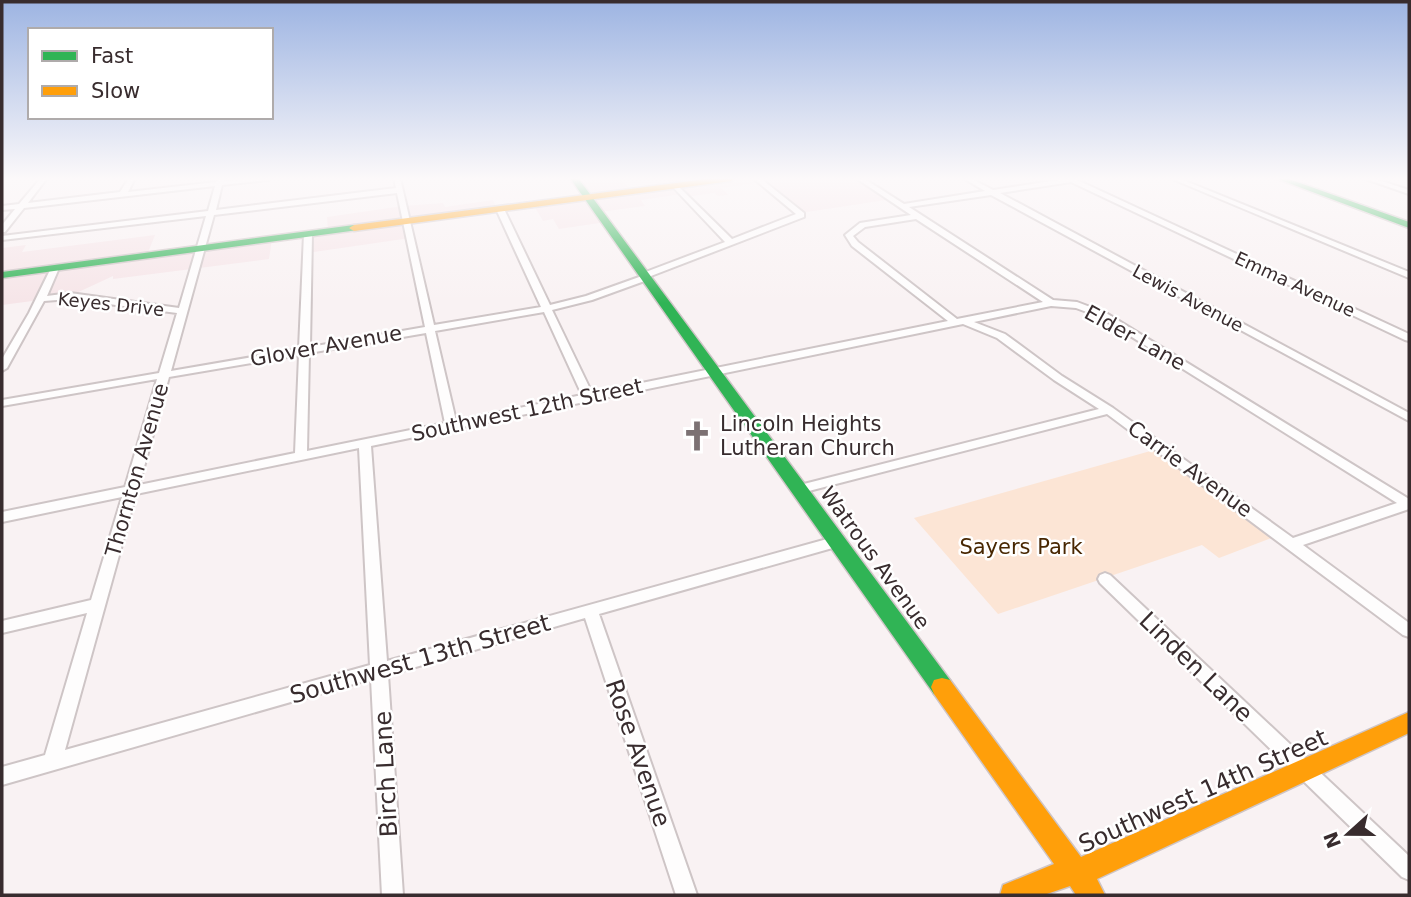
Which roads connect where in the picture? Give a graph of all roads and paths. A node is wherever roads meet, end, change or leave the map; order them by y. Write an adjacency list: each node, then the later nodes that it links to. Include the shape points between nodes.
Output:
1 (153, 220): 15 (street)
2 (208, 220): 18 (street, Thornton Avenue)
3 (414, 220): 13 (street)
4 (506, 220): 25 (street)
5 (604, 220): 22 (street, Watrous Avenue)
6 (707, 220): 16 (street)
7 (791, 220): 16 (street, Glover Avenue)
8 (899, 220): 17 (street, via 856,228 849,235)
9 (925, 220): 24 (street, Elder Lane)
10 (1044, 220): 37 (street, Lewis Avenue)
11 (1157, 220): 29 (street, Emma Avenue)
12 (1274, 220): 21 (street)
13 (406, 221): 14 (street); 28 (street)
14 (307, 234): 18 (street); 30 (street)
15 (2, 238)
16 (731, 243): 22 (street, Glover Avenue)
17 (855, 244): 27 (street, Carrie Avenue)
18 (200, 248): 19 (street); 26 (street, Thornton Avenue)
19 (55, 268): 20 (street); 23 (street)
20 (2, 275)
21 (1409, 275)
22 (647, 276): 25 (street, Glover Avenue); 32 (street, Watrous Avenue)
23 (40, 299): 26 (street, Keyes Drive, via 70,296); 31 (street)
24 (1051, 303): 27 (street, Southwest 12th Street); 43 (street, Elder Lane, via 1077,305 1103,315)
25 (547, 309): 28 (street, Glover Avenue); 34 (street)
26 (181, 311): 33 (street, Thornton Avenue)
27 (959, 321): 32 (street, Southwest 12th Street); 36 (street, Carrie Avenue, via 1001,336)
28 (431, 328): 30 (street, Glover Avenue); 38 (street)
29 (1409, 338)
30 (304, 350): 33 (street, Glover Avenue); 40 (street)
31 (2, 368)
32 (716, 371): 34 (street, Southwest 12th Street); 41 (street, Watrous Avenue)
33 (165, 374): 35 (street, Glover Avenue); 42 (street, Thornton Avenue)
34 (588, 397): 38 (street, Southwest 12th Street)
35 (2, 403)
36 (1109, 410): 41 (street); 46 (street, Carrie Avenue)
37 (1409, 418)
38 (452, 425): 39 (street, Southwest 12th Street)
39 (365, 443): 40 (street, Southwest 12th Street); 52 (street, Birch Lane)
40 (301, 456): 42 (street, Southwest 12th Street)
41 (801, 489): 45 (street, Watrous Avenue)
42 (130, 491): 44 (street, Southwest 12th Street); 48 (street, Thornton Avenue)
43 (1409, 504): 46 (street)
44 (2, 517)
45 (838, 541): 49 (street, Southwest 13th Street); 58 (street, Watrous Avenue)
46 (1291, 544): 51 (street, Carrie Avenue)
47 (1105, 579): 55 (street, Linden Lane)
48 (97, 605): 50 (street); 54 (street, Thornton Avenue)
49 (590, 611): 52 (street, Southwest 13th Street); 60 (street, Rose Avenue)
50 (2, 627)
51 (1409, 631)
52 (380, 670): 54 (street, Southwest 13th Street); 59 (street, Birch Lane)
53 (1409, 722): 55 (street, Southwest 14th Street)
54 (51, 762): 56 (street, Southwest 13th Street)
55 (1304, 770): 57 (street, Linden Lane); 58 (street, Southwest 14th Street)
56 (2, 776)
57 (1409, 870)
58 (1076, 873): 61 (street, Southwest 14th Street); 62 (street, Watrous Avenue)
59 (393, 895)
60 (687, 895)
61 (1013, 895)
62 (1092, 895)

